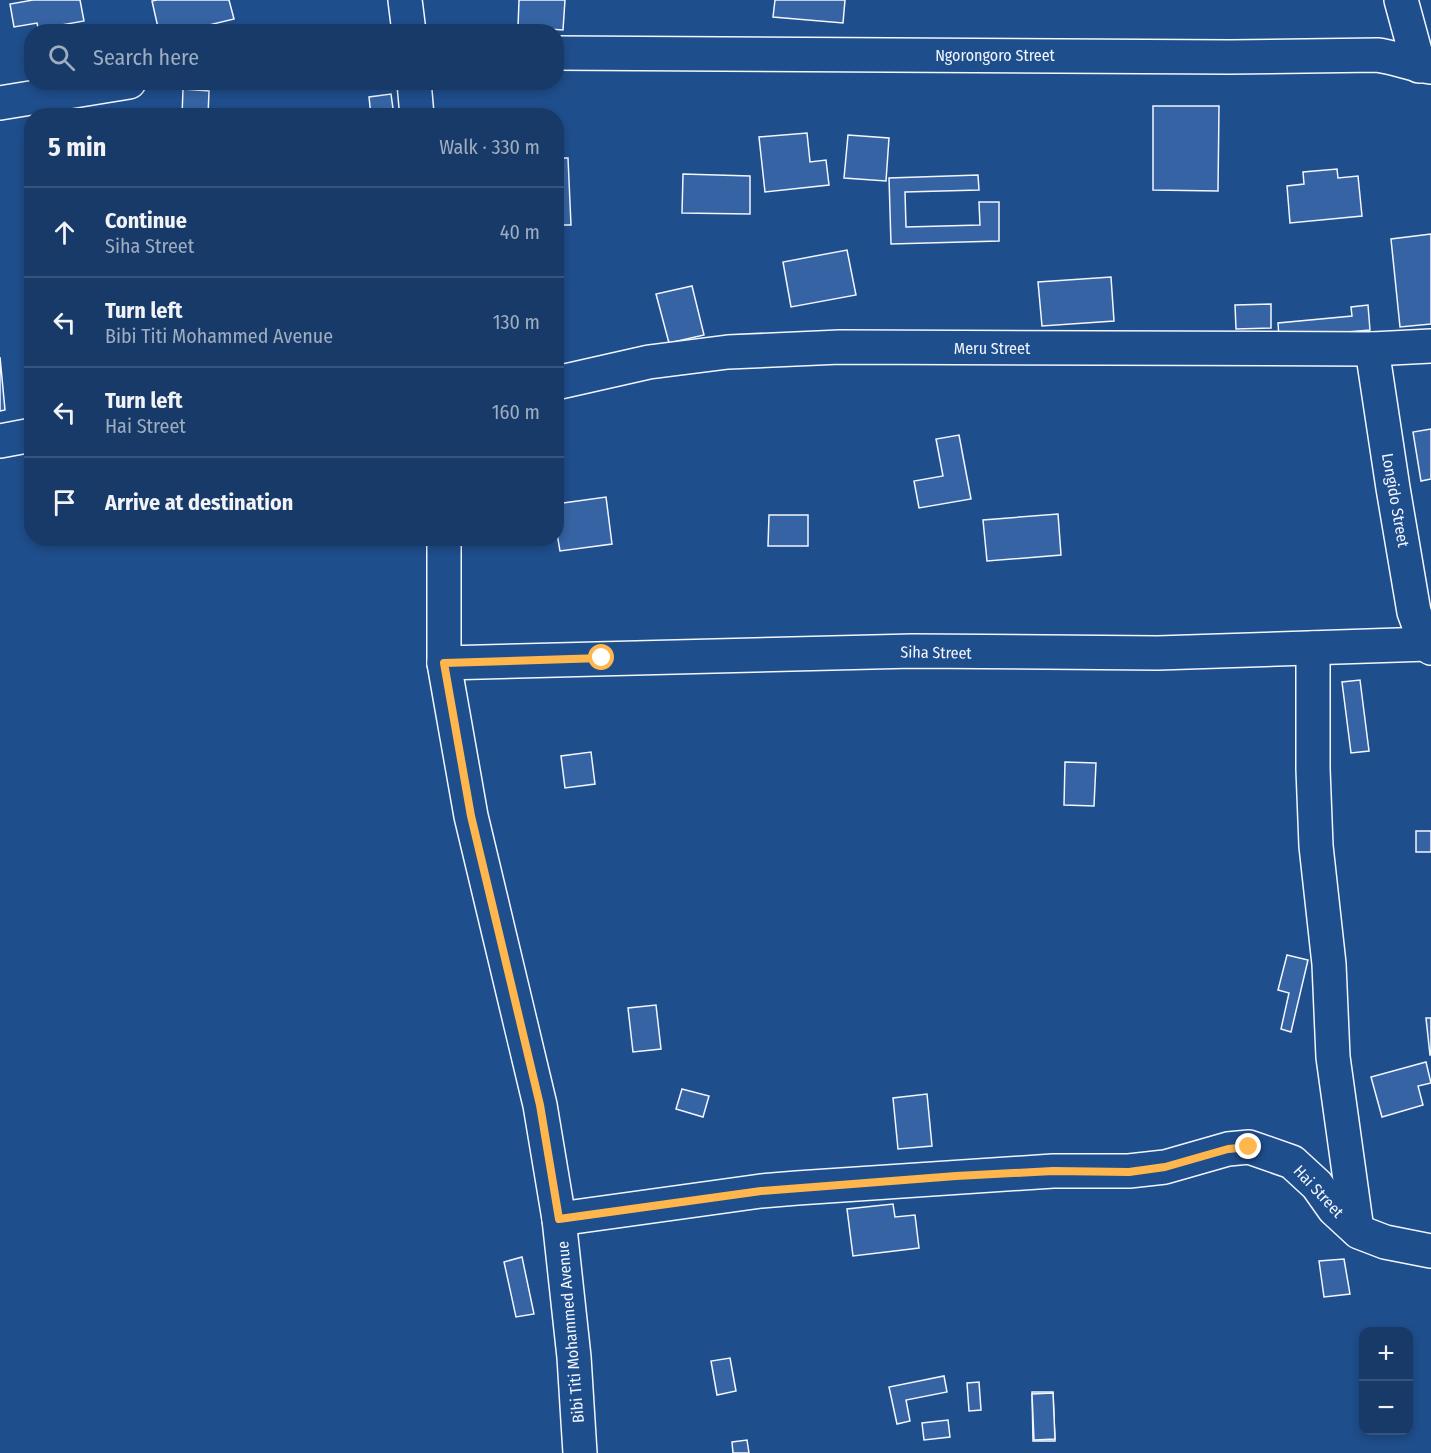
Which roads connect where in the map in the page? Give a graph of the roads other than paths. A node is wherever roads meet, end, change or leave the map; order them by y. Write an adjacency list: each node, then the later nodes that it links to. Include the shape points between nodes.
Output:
1 (405, 0): 3 (street)
2 (1401, 0): 5 (street)
3 (408, 24)
4 (564, 53): 5 (street, Ngorongoro Street, via 1358,55 1393,57)
5 (1425, 67)
6 (80, 90): 8 (street)
7 (415, 90): 9 (street)
8 (0, 103)
9 (416, 108)
10 (1431, 346): 11 (street, Meru Street)
11 (1372, 349): 12 (street, Meru Street, via 840,347 694,356); 16 (street, Longido Street, via 1414,612)
12 (564, 380)
13 (24, 436): 14 (street)
14 (0, 441)
15 (444, 546): 18 (street, Bibi Titi Mohammed Avenue)
16 (1430, 646): 17 (street, Siha Street)
17 (1313, 648): 18 (street, Siha Street, via 1158,653 913,651); 20 (street, via 1317,846 1329,964 1333,1057)
18 (444, 663): 19 (street, Bibi Titi Mohammed Avenue, via 471,816 540,1105)
19 (559, 1219): 20 (street, Hai Street, via 761,1191 956,1176 1129,1172 1249,1147 1292,1162); 22 (street, Bibi Titi Mohammed Avenue)
20 (1357, 1230): 21 (street, Hai Street, via 1385,1242)
21 (1431, 1251)
22 (580, 1453)

